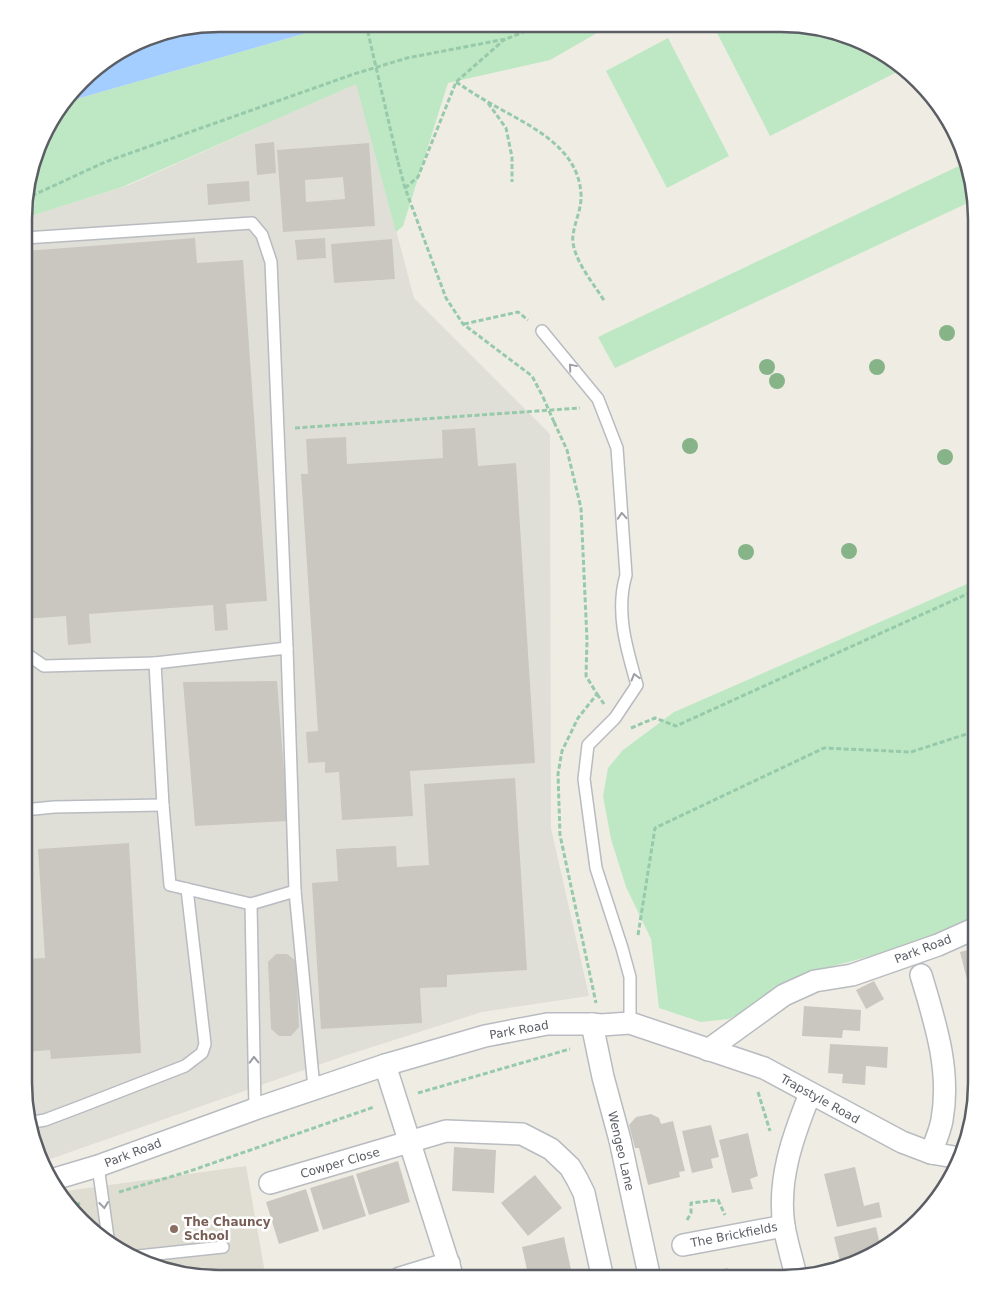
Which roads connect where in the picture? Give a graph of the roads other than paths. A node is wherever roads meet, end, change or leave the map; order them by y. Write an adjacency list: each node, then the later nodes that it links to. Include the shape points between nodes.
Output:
1 (32, 238): 3 (lane, via 252,223 262,235 271,262)
2 (542, 331): 13 (lane, one-way to 2, via 630,977 596,868 584,778 588,745 615,718 637,685 624,637 622,590 626,576 617,448 598,399)
3 (287, 648): 5 (lane); 9 (lane)
4 (32, 658): 5 (lane, via 44,666)
5 (155, 663): 6 (lane)
6 (163, 805): 7 (lane); 8 (lane, via 170,885)
7 (32, 809)
8 (188, 888): 10 (lane); 20 (lane, via 205,1044 202,1053 185,1066)
9 (295, 891): 10 (lane); 17 (lane)
10 (251, 904): 19 (lane, one-way to 10)
11 (968, 932): 15 (street, Park Road, via 852,974 815,981 784,995)
12 (921, 975): 22 (street, via 937,1031 944,1081 942,1121)
13 (630, 1023): 14 (street, Park Road); 15 (street, Park Road)
14 (597, 1024): 16 (street, Park Road, via 548,1024 485,1036); 34 (street, Wengeo Lane, via 603,1077)
15 (708, 1050): 18 (street, Trapstyle Road, via 764,1068)
16 (385, 1064): 17 (street, Park Road); 21 (street)
17 (314, 1088): 19 (street, Park Road)
18 (810, 1094): 22 (street, Trapstyle Road, via 902,1142); 27 (street, The Brickfields, via 790,1149 784,1189)
19 (255, 1109): 24 (street, Park Road)
20 (36, 1121)
21 (410, 1143): 26 (street, Cowper Close); 32 (street); 33 (street, Cowper Close, via 446,1131 522,1134 552,1149 570,1167 584,1194)
22 (931, 1153): 23 (street, Trapstyle Road)
23 (952, 1157)
24 (98, 1166): 25 (street, Park Road); 28 (lane, one-way to 28)
25 (58, 1178)
26 (270, 1183)
27 (784, 1226): 29 (street, The Brickfields); 35 (street, The Brickfields)
28 (107, 1233)
29 (683, 1245)
30 (223, 1247): 31 (lane)
31 (146, 1255)
32 (451, 1270)
33 (602, 1270)
34 (648, 1270)
35 (795, 1270)

